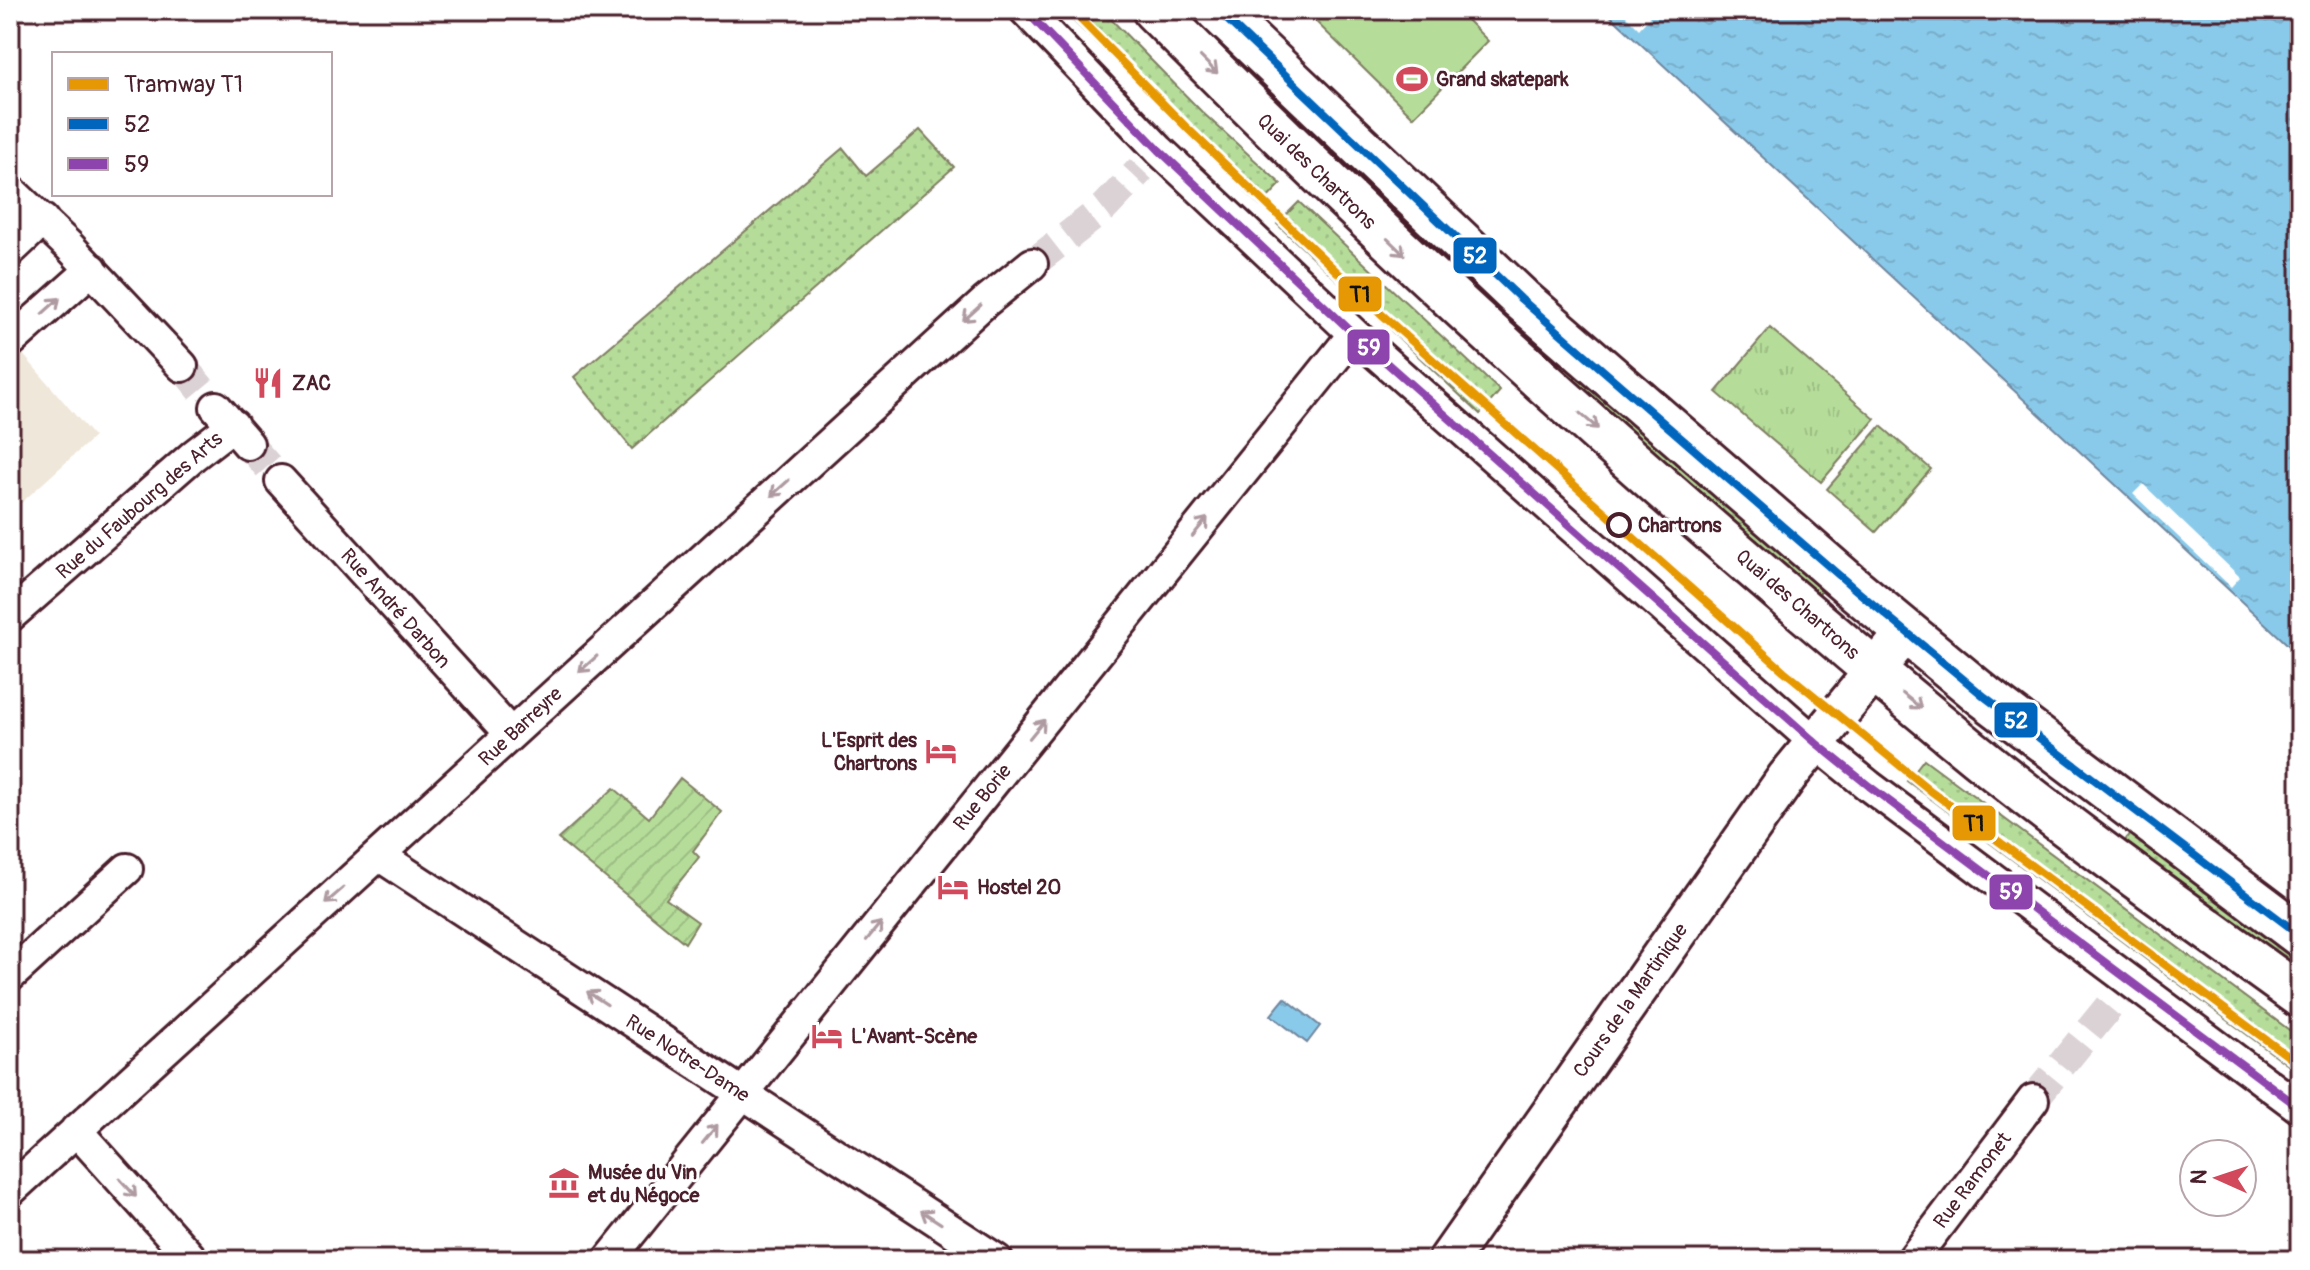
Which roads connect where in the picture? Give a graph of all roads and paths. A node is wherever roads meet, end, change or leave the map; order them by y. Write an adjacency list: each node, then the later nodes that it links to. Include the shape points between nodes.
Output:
1 (1025, 10): 9 (street, via 1150,159)
2 (1154, 10): 16 (main road, Quai des Chartrons, one-way to 16, via 1421,271)
3 (1217, 10): 15 (main road, via 1521,299)
4 (10, 190): 5 (street)
5 (43, 220): 6 (street); 8 (street)
6 (10, 251)
7 (1032, 264): 17 (street, Rue Barreyre, one-way to 17)
8 (92, 269): 10 (street, one-way to 8); 11 (street)
9 (1354, 334): 18 (street); 24 (street, Rue Borie, one-way to 9)
10 (10, 342)
11 (182, 366)
12 (232, 425): 14 (street, Rue du Faubourg des Arts)
13 (281, 481): 17 (street, Rue André Darbon)
14 (10, 616)
15 (1906, 632): 16 (street, Cours de la Martinique); 21 (main road)
16 (1875, 671): 18 (street, Cours de la Martinique); 23 (main road, Quai des Chartrons, one-way to 23, via 1955,738)
17 (511, 734): 19 (street, Rue Barreyre)
18 (1816, 743): 26 (street); 32 (street, Cours de la Martinique)
19 (380, 856): 24 (street, Rue Notre-Dame, one-way to 19); 27 (street, Rue Barreyre, one-way to 27)
20 (127, 869): 22 (street)
21 (2300, 935)
22 (10, 976)
23 (2300, 996)
24 (743, 1094): 30 (street, Rue Borie, one-way to 24); 31 (street, Rue Notre-Dame, one-way to 24)
25 (2033, 1100): 33 (street, Rue Ramonet)
26 (2300, 1108)
27 (76, 1130): 28 (street, Rue Barreyre); 29 (street, one-way to 29)
28 (10, 1191)
29 (193, 1260)
30 (609, 1260)
31 (997, 1260)
32 (1448, 1260)
33 (1912, 1260)

